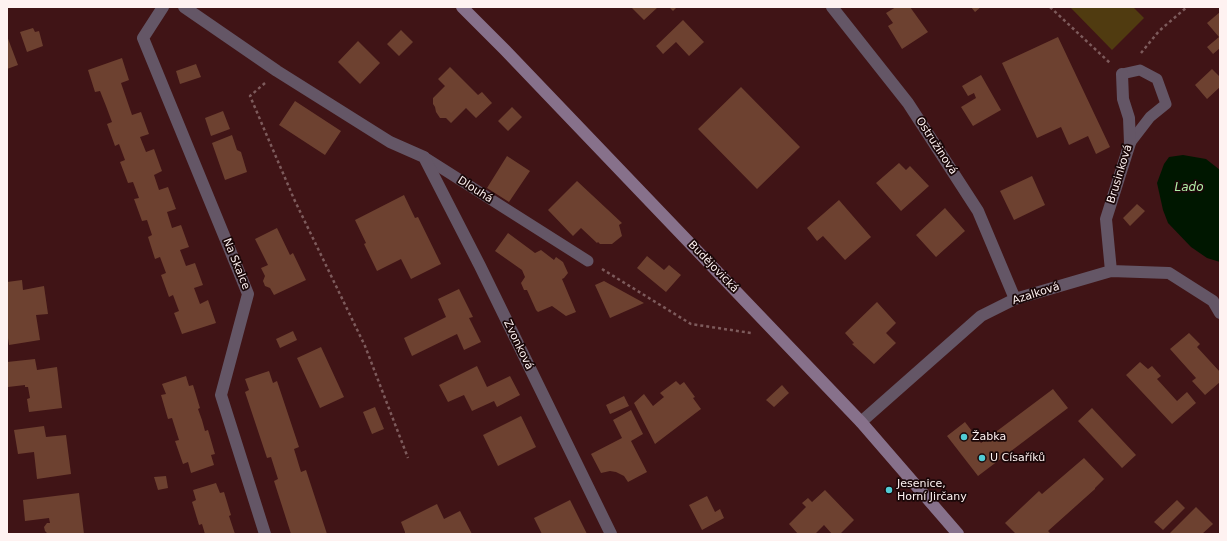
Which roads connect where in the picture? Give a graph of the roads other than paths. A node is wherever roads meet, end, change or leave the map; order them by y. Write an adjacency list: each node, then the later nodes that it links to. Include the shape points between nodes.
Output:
1 (163, 7): 14 (street, Na Skalce, via 142,38 248,294 221,395)
2 (184, 7): 7 (street, Dlouhá, via 277,71 390,142)
3 (462, 7): 13 (main road, Budějovická)
4 (832, 7): 10 (street, Ostružinová, via 908,103 978,211)
5 (1122, 74): 6 (street, Brusinková, via 1123,100 1129,118); 6 (lane, via 1140,70 1157,79 1166,104 1150,117)
6 (1130, 143): 9 (street, Brusinková, via 1106,219)
7 (424, 158): 8 (lane, Dlouhá); 15 (street, Zvonková, via 480,266)
8 (588, 261)
9 (1111, 271): 10 (street, Azalková); 11 (street, Azalková, via 1169,274)
10 (1015, 299): 13 (street, Azalková, via 981,316)
11 (1217, 300): 12 (street)
12 (1220, 313)
13 (861, 422): 16 (main road, Budějovická)
14 (265, 534)
15 (611, 534)
16 (958, 534)

